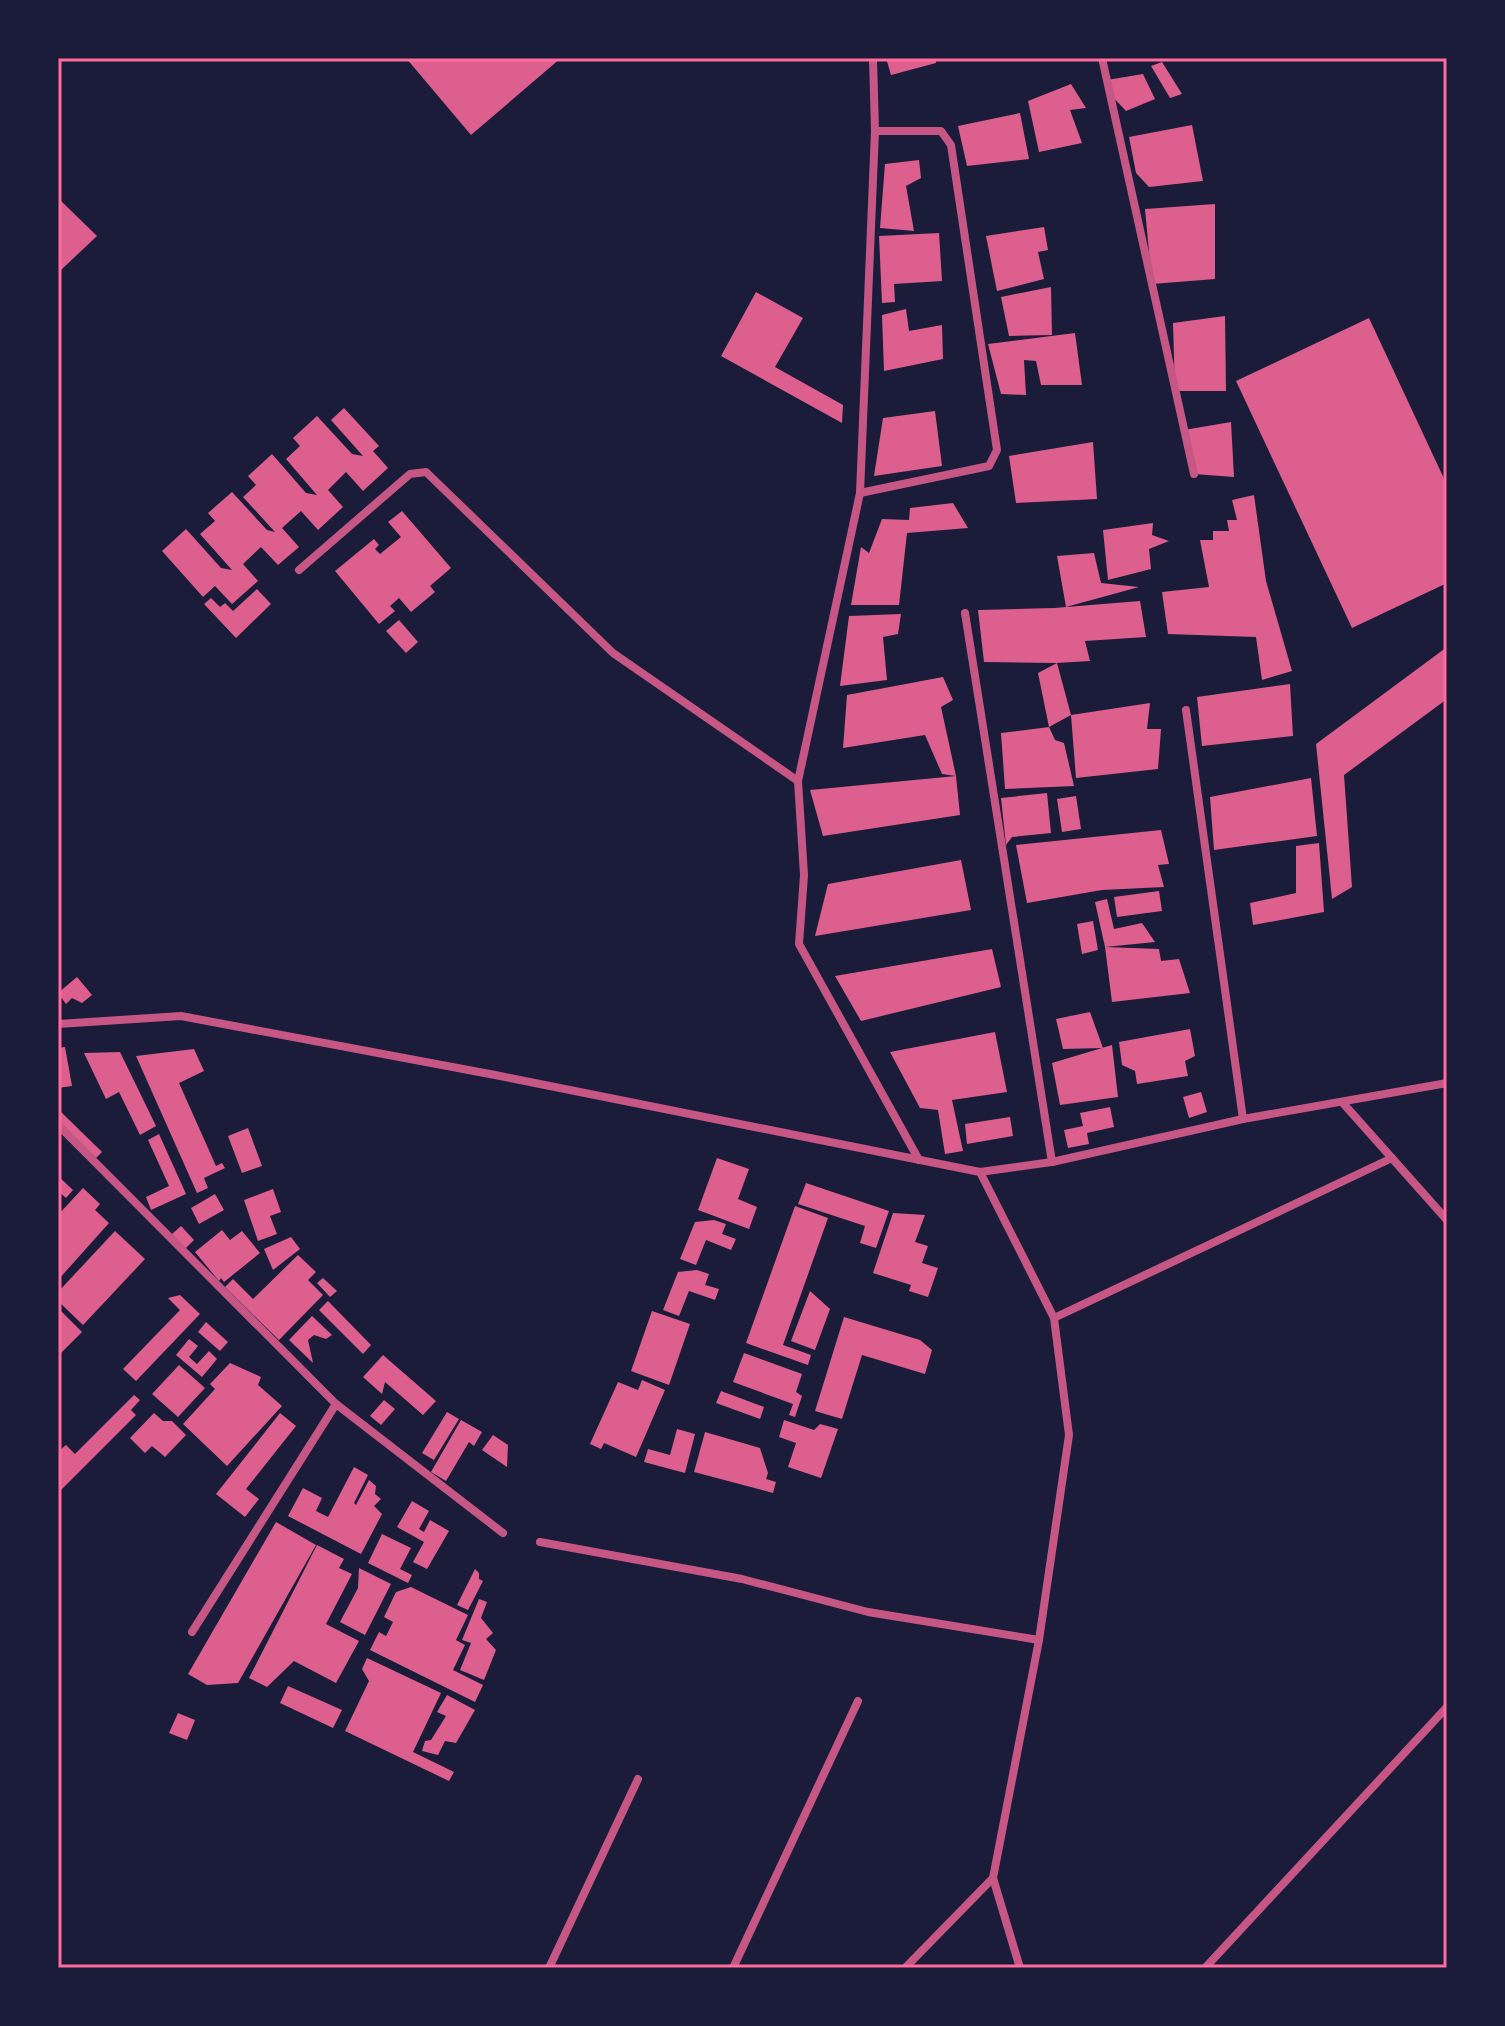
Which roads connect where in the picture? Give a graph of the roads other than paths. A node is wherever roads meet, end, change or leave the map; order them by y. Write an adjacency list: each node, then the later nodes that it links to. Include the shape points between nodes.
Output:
1 (873, 58): 3 (street)
2 (1102, 58): 4 (street)
3 (875, 131): 5 (street); 5 (street, via 941,131 951,145 997,450 989,466)
4 (1194, 474)
5 (860, 493): 9 (street)
6 (299, 570): 9 (street, via 410,474 426,472 613,653)
7 (965, 613): 17 (street)
8 (1186, 710): 13 (street)
9 (798, 781): 16 (street, via 804,875 799,944)
10 (58, 1024): 16 (street, via 181,1016)
11 (1447, 1083): 12 (street)
12 (1342, 1102): 13 (street); 15 (street)
13 (1243, 1119): 17 (street)
14 (58, 1125): 21 (street)
15 (1392, 1158): 19 (street); 20 (street)
16 (919, 1160): 18 (street)
17 (1052, 1162): 18 (street)
18 (980, 1172): 20 (street)
19 (1447, 1220)
20 (1054, 1318): 25 (street, via 1069,1435)
21 (336, 1404): 22 (street); 24 (street)
22 (503, 1533)
23 (540, 1542): 25 (street, via 742,1579 868,1612)
24 (192, 1632)
25 (1039, 1640): 29 (street)
26 (858, 1701): 31 (street)
27 (1447, 1707): 34 (street)
28 (638, 1779): 30 (street)
29 (993, 1878): 32 (street); 33 (street)
30 (549, 1968)
31 (733, 1968)
32 (905, 1968)
33 (1020, 1968)
34 (1205, 1968)

